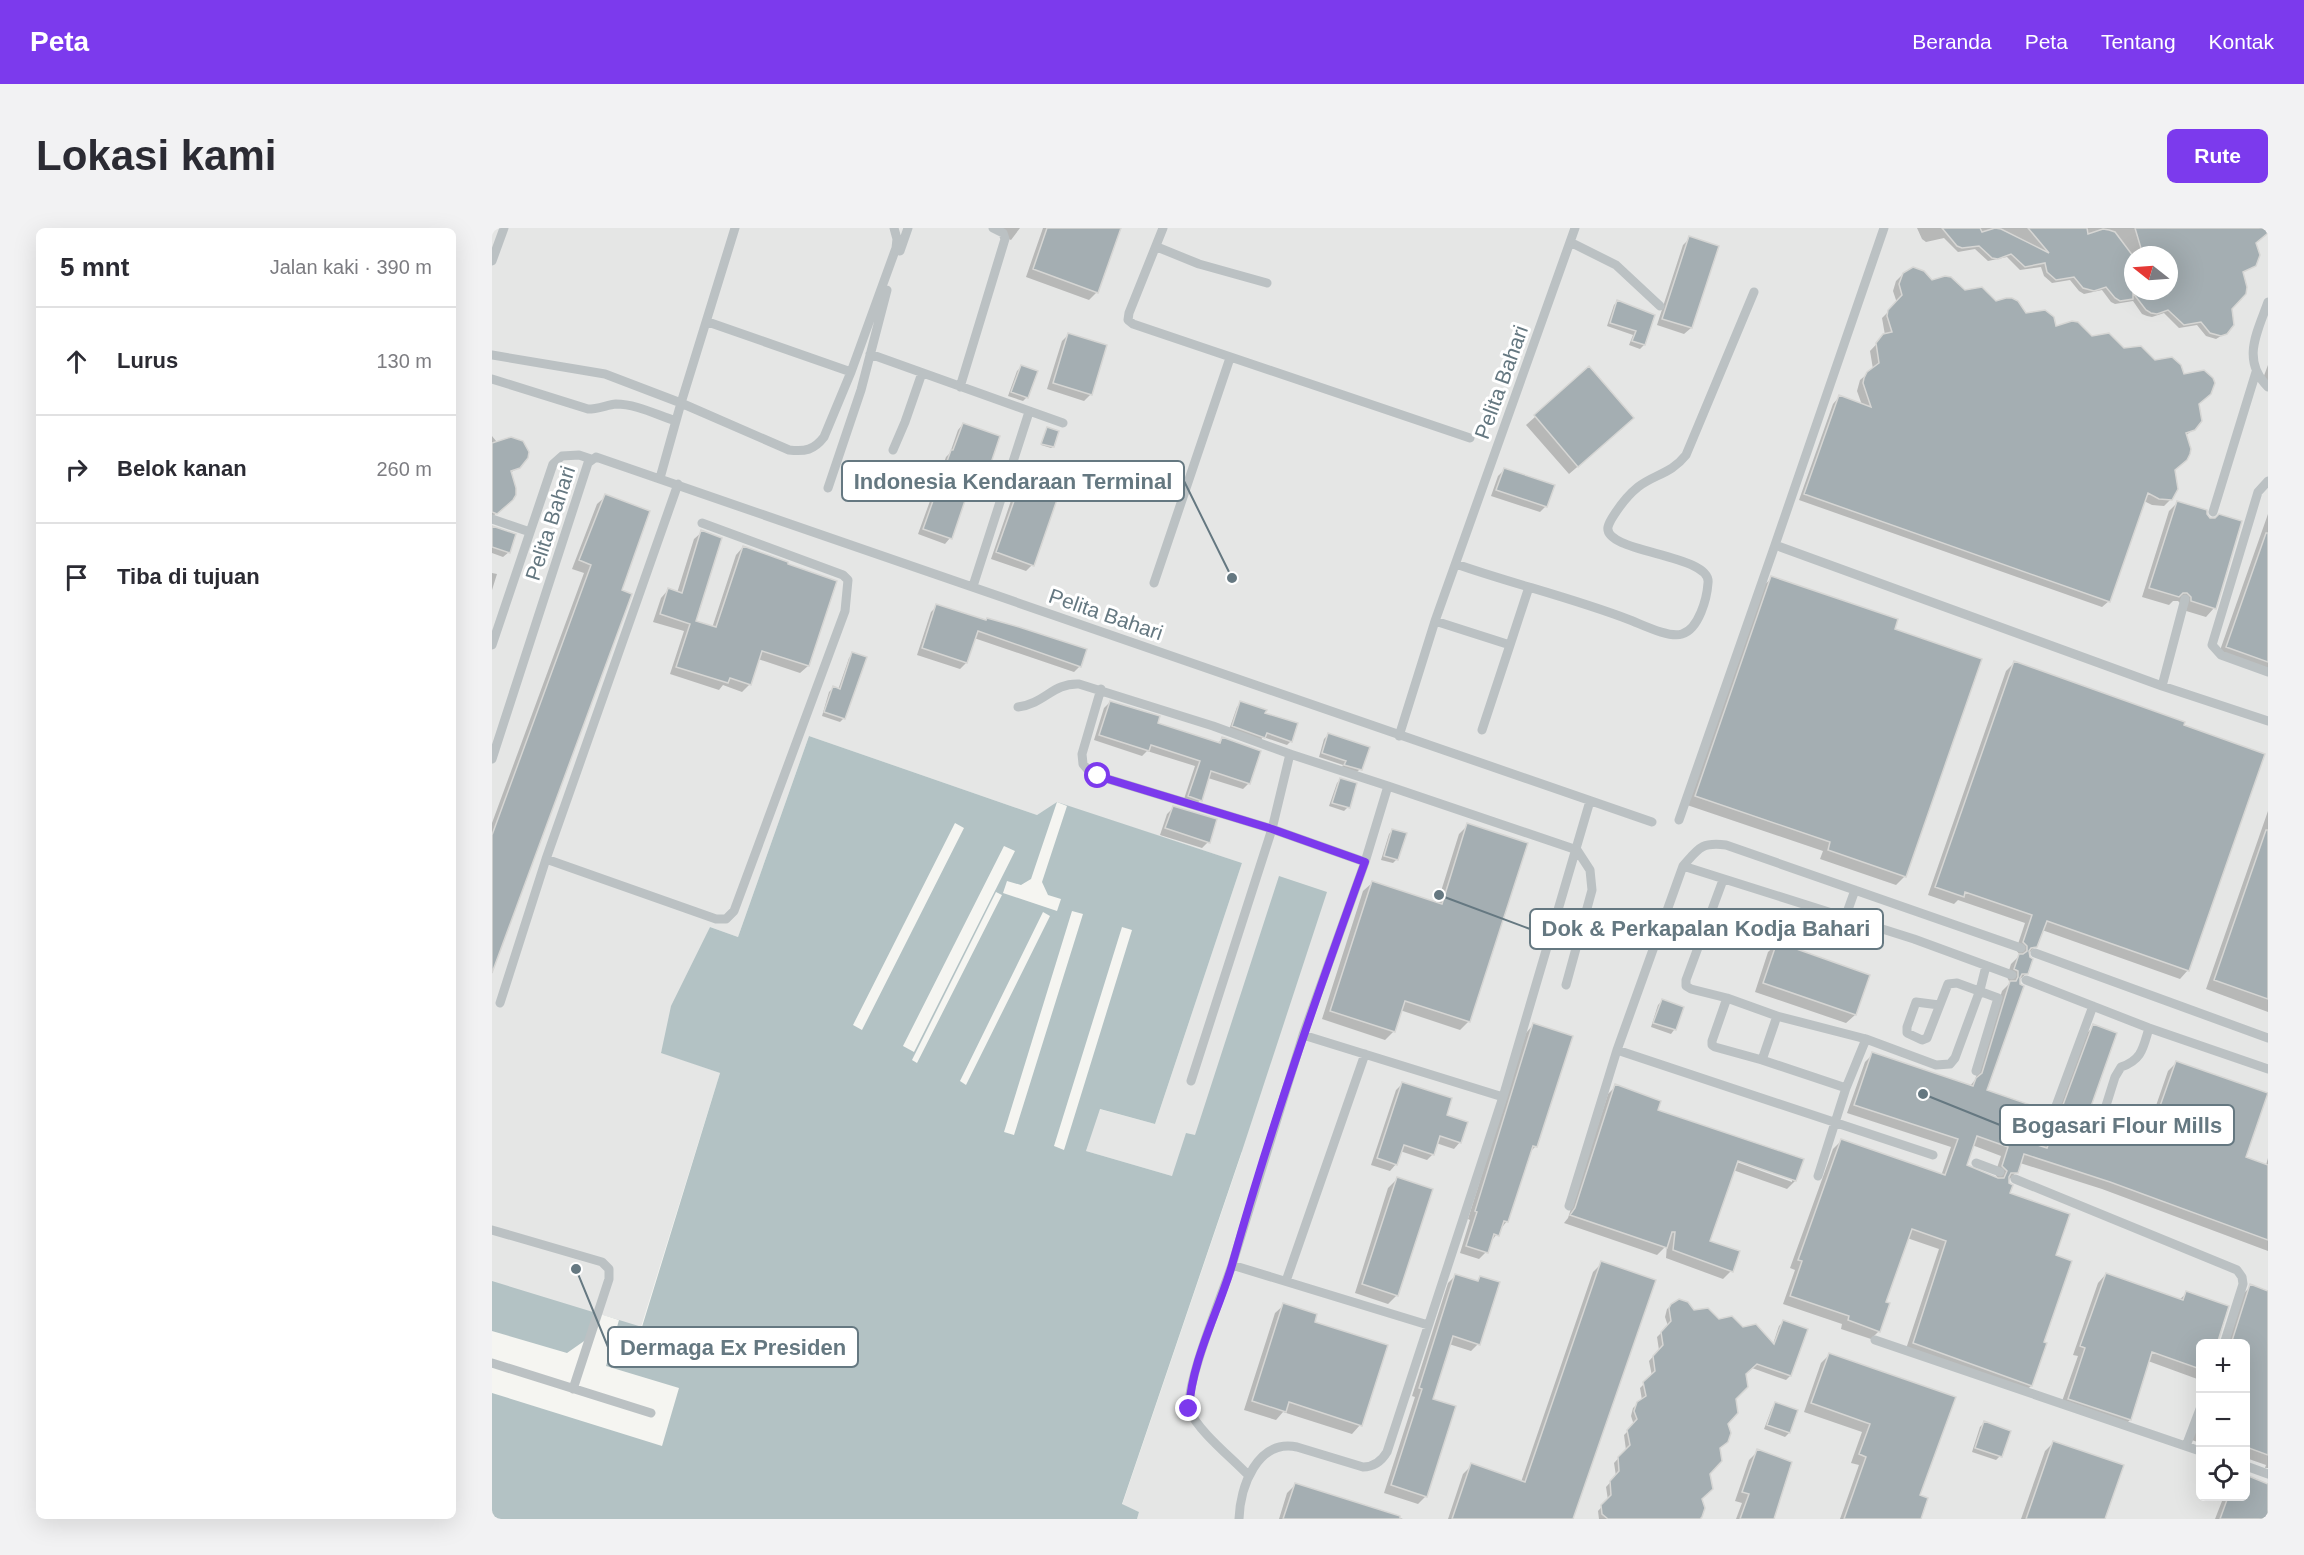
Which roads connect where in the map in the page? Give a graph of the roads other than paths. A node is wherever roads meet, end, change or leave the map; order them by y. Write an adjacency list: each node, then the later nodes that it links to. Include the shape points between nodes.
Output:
1 (504, 228): 11 (lane)
2 (735, 228): 16 (lane)
3 (894, 228): 20 (lane, via 896,248)
4 (908, 228): 17 (lane)
5 (993, 228): 24 (lane, via 1003,233 1005,239)
6 (1163, 228): 10 (lane)
7 (1575, 228): 9 (lane, Pelita Bahari)
8 (1884, 228): 41 (lane)
9 (1570, 242): 15 (lane, via 1616,265); 42 (lane, Pelita Bahari)
10 (1157, 247): 12 (lane, via 1199,264); 19 (lane, via 1128,320)
11 (492, 261)
12 (1267, 283)
13 (1754, 292): 45 (lane, via 1686,455 1677,467 1639,486 1622,503 1608,527 1608,533 1617,541 1699,568 1707,575 1704,602 1695,623 1679,635 1658,631)
14 (2268, 302): 21 (lane, via 2253,342)
15 (1660, 306)
16 (708, 322): 20 (lane); 26 (lane)
17 (870, 354): 22 (lane); 36 (lane)
18 (492, 355): 26 (lane, via 599,373)
19 (1230, 358): 30 (lane); 43 (lane)
20 (851, 372): 26 (lane, via 824,436 818,445 801,452)
21 (2256, 372): 25 (lane); 37 (lane)
22 (922, 373): 24 (lane); 31 (lane)
23 (492, 380): 28 (lane, via 588,409 628,405)
24 (960, 387): 27 (lane)
25 (2268, 387)
26 (681, 403): 28 (lane)
27 (1029, 412): 29 (lane); 44 (lane)
28 (676, 421): 33 (lane)
29 (1063, 423)
30 (1470, 438)
31 (893, 450)
32 (591, 459): 33 (lane, Pelita Bahari, via 596,457); 40 (lane, via 562,456 553,464); 58 (lane, Pelita Bahari)
33 (660, 478): 35 (lane, Pelita Bahari)
34 (2268, 481): 50 (lane, via 2258,492 2212,645 2221,655)
35 (678, 484): 44 (lane, Pelita Bahari); 65 (lane)
36 (828, 488)
37 (2213, 512)
38 (492, 519): 40 (lane)
39 (702, 524): 65 (lane, via 848,580 845,611 734,911 726,919 716,919)
40 (530, 532): 48 (lane)
41 (1774, 545): 51 (lane); 61 (lane)
42 (1456, 564): 45 (lane); 47 (lane, Pelita Bahari)
43 (1154, 583)
44 (973, 586): 56 (lane, Pelita Bahari)
45 (1529, 587): 49 (lane)
46 (2185, 599): 51 (lane)
47 (1435, 621): 49 (lane); 56 (lane, Pelita Bahari)
48 (492, 645)
49 (1510, 645): 55 (lane)
50 (2268, 672)
51 (2162, 686): 54 (lane)
52 (1101, 690): 53 (lane, via 1067,684 1039,702); 57 (lane); 63 (lane, via 1082,754 1089,771)
53 (1018, 707)
54 (2268, 722)
55 (1482, 730)
56 (1398, 736): 60 (lane)
57 (1290, 754): 59 (lane); 63 (lane)
58 (492, 759)
59 (1388, 786): 64 (lane); 66 (lane)
60 (1590, 801): 62 (lane); 64 (lane)
61 (1679, 820)
62 (1652, 822)
63 (1272, 829): 66 (lane); 92 (lane)
64 (1577, 850): 76 (lane, via 1590,870 1592,890); 94 (lane)
65 (546, 859): 79 (lane)
66 (1365, 862): 84 (lane)
67 (1683, 866): 68 (lane); 69 (lane, via 1709,843 1726,845); 87 (lane)
68 (1723, 880): 70 (lane); 78 (lane, via 1686,986)
69 (1855, 890): 70 (lane); 71 (lane)
70 (1845, 918): 73 (lane)
71 (2021, 948)
72 (2035, 953): 85 (lane)
73 (1986, 966): 74 (lane); 77 (lane)
74 (2012, 975)
75 (2026, 980): 81 (lane)
76 (1566, 985)
77 (1980, 990): 80 (lane, via 1948,984); 86 (lane, via 1950,1064 1936,1065); 91 (lane, via 1998,1001)
78 (1727, 999): 82 (lane); 89 (lane, via 1712,1045)
79 (500, 1003)
80 (1939, 1005)
81 (2093, 1006): 83 (lane); 95 (lane)
82 (1777, 1016): 86 (lane); 89 (lane)
83 (2150, 1028): 90 (lane); 97 (lane, via 2140,1055 2133,1063 2121,1067 2115,1077)
84 (1303, 1035): 88 (lane); 105 (lane)
85 (2268, 1038)
86 (1866, 1039): 93 (lane)
87 (1617, 1050): 96 (lane); 103 (lane)
88 (1365, 1054): 94 (lane); 106 (lane)
89 (1762, 1060): 93 (lane)
90 (2268, 1069)
91 (1976, 1071)
92 (1191, 1082)
93 (1846, 1088): 96 (lane)
94 (1503, 1097): 107 (lane)
95 (2056, 1106)
96 (1836, 1122): 98 (lane); 101 (lane)
97 (2099, 1128)
98 (1933, 1155)
99 (1976, 1163): 100 (lane)
100 (2000, 1172)
101 (1818, 1176)
102 (2015, 1179): 108 (lane, via 2237,1270 2243,1284)
103 (1569, 1206)
104 (492, 1230): 111 (lane, via 602,1262 609,1269)
105 (1232, 1265): 106 (lane); 118 (lane, via 1190,1386 1189,1409)
106 (1286, 1281): 107 (lane)
107 (1428, 1325): 118 (lane, via 1382,1460 1362,1467 1287,1445 1264,1455)
108 (2226, 1339)
109 (1875, 1340): 114 (lane)
110 (492, 1363): 111 (lane)
111 (573, 1389): 112 (lane)
112 (651, 1413)
113 (2196, 1420): 114 (lane)
114 (2186, 1446): 115 (lane)
115 (2196, 1450)
116 (2250, 1467): 117 (lane)
117 (2268, 1474)
118 (1249, 1476): 119 (lane, via 1240,1501)
119 (1239, 1519)

